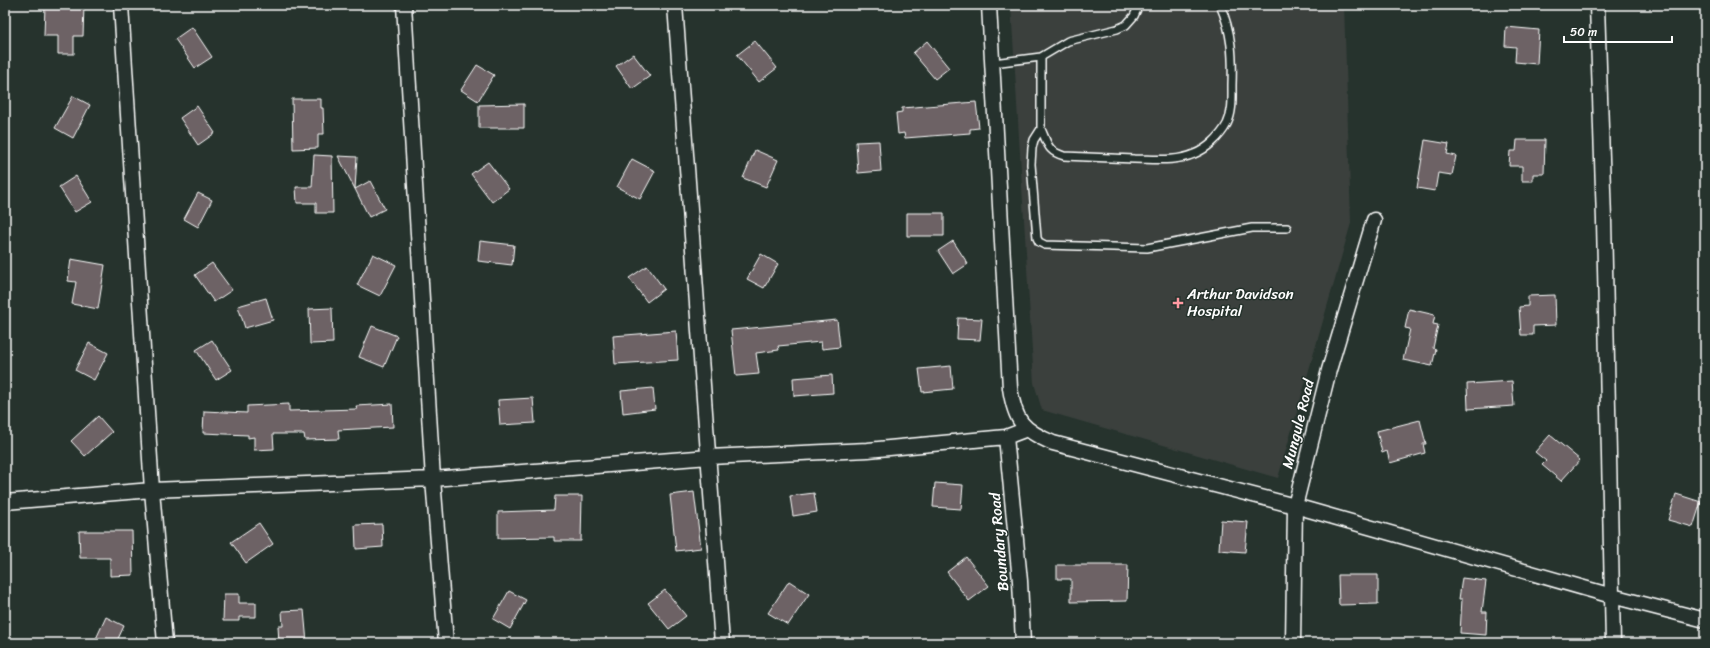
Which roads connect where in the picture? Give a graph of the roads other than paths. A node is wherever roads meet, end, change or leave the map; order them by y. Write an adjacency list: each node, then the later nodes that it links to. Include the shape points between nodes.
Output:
1 (121, 5): 17 (street)
2 (404, 5): 16 (street)
3 (675, 5): 15 (street)
4 (989, 5): 9 (street)
5 (1139, 5): 8 (lane, via 1126,25 1068,41)
6 (1220, 5): 10 (lane, via 1230,32 1233,56 1231,110 1227,124 1206,147 1179,158 1064,156 1054,153)
7 (1597, 5): 20 (street)
8 (1041, 57): 9 (lane); 10 (lane)
9 (993, 63): 13 (street, via 1010,388 1016,416)
10 (1041, 129): 12 (lane, via 1033,144 1031,164 1037,238 1045,245 1147,248 1252,228)
11 (1374, 220): 19 (street, Mungule Road, via 1329,370)
12 (1287, 228)
13 (1027, 429): 14 (street); 19 (street, via 1053,443)
14 (1006, 437): 15 (street, via 868,450); 25 (street, Boundary Road, via 1020,580)
15 (709, 457): 16 (street); 24 (street)
16 (433, 479): 17 (street); 23 (street)
17 (152, 490): 18 (street); 22 (street)
18 (5, 502)
19 (1295, 506): 20 (street); 26 (street, Mungule Road)
20 (1612, 596): 21 (street); 27 (street)
21 (1705, 620)
22 (165, 643)
23 (446, 643)
24 (722, 643)
25 (1023, 643)
26 (1293, 643)
27 (1614, 643)

